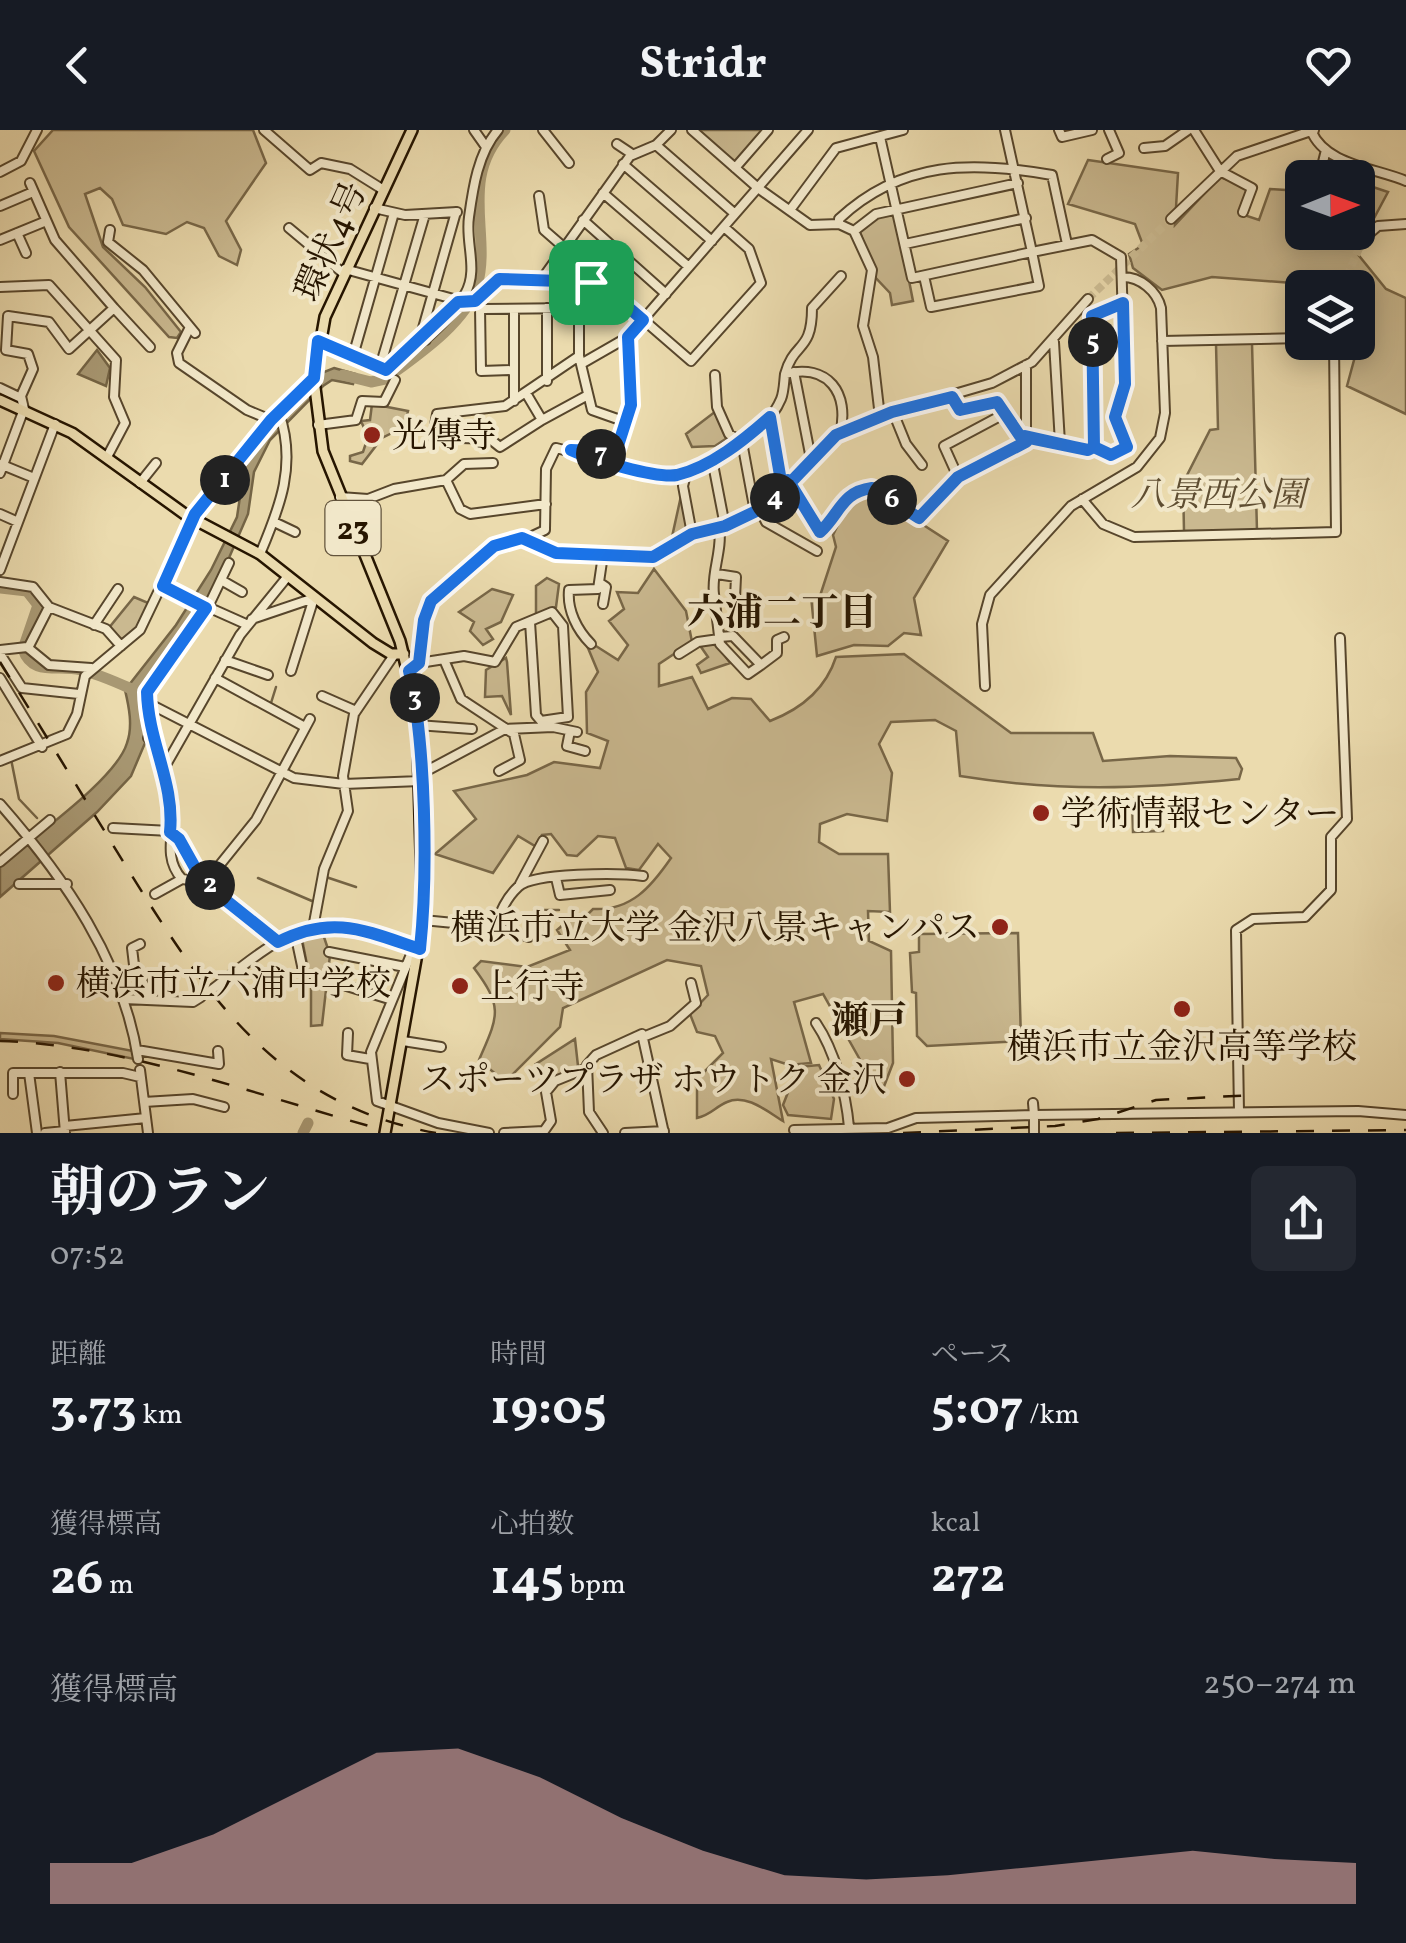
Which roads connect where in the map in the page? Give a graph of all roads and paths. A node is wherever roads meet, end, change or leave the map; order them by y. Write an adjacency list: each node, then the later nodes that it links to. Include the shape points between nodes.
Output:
1 (37, 130): 33 (street, via 21,161)
2 (264, 130): 39 (street, via 310,170 321,164 350,169)
3 (412, 130): 39 (main road, 環状4号 / 23)
4 (474, 130): 23 (street)
5 (498, 130): 23 (street)
6 (544, 130): 29 (street)
7 (672, 130): 22 (street)
8 (692, 130): 31 (street)
9 (768, 130): 31 (street)
10 (792, 130): 20 (street)
11 (808, 130): 20 (street)
12 (903, 130): 19 (street)
13 (1005, 130): 32 (street)
14 (1059, 130): 15 (street, via 1062,137)
15 (1092, 130)
16 (1109, 130): 27 (street, via 1119,153)
17 (1191, 130): 24 (street, via 1165,146); 34 (street)
18 (1312, 130): 25 (street); 34 (street, via 1241,154)
19 (880, 136): 36 (street); 44 (street, via 836,148)
20 (800, 138): 38 (street)
21 (617, 144): 26 (street)
22 (656, 145): 26 (street); 50 (street)
23 (486, 147): 46 (street)
24 (1144, 148)
25 (1326, 150): 28 (street); 35 (street)
26 (632, 154): 30 (street)
27 (1106, 159)
28 (1321, 160)
29 (569, 163)
30 (623, 164): 40 (street); 65 (street)
31 (735, 168): 38 (street)
32 (1016, 168): 36 (street, via 959,164); 37 (street); 67 (street, via 1052,175)
33 (1, 169)
34 (1220, 171): 48 (street, via 1252,188); 53 (street)
35 (1406, 180)
36 (892, 182): 45 (street); 56 (street, via 851,207)
37 (1018, 184): 45 (street); 52 (street)
38 (758, 188): 44 (street); 50 (street)
39 (382, 189): 43 (main road, 環状4号 / 23)
40 (603, 192): 54 (street); 71 (street)
41 (539, 196): 68 (street, via 544,230)
42 (0, 206): 55 (street, via 32,188)
43 (374, 208): 49 (street); 72 (main road, 環状4号 / 23)
44 (790, 210): 56 (street, via 810,225)
45 (898, 210): 62 (street, via 876,214); 66 (street)
46 (471, 211): 47 (street); 85 (street)
47 (456, 212): 51 (street); 82 (street)
48 (1243, 212)
49 (394, 213): 51 (street); 76 (street)
50 (734, 213): 58 (street)
51 (424, 214): 79 (street)
52 (1026, 218): 66 (street); 69 (street)
53 (1171, 219)
54 (583, 220): 68 (street); 81 (street)
55 (44, 222): 63 (street); 86 (street)
56 (838, 224): 62 (street)
57 (1406, 224): 60 (street)
58 (724, 227): 65 (street); 91 (street, via 749,249 761,283 711,341 691,361)
59 (289, 228): 72 (street)
60 (1375, 229)
61 (110, 230): 122 (street, via 108,242 143,270 192,331 177,354 179,363 247,410)
62 (854, 231): 124 (street, via 872,270 863,326)
63 (17, 233): 64 (street); 70 (street)
64 (0, 240)
65 (712, 241): 71 (street)
66 (905, 244): 74 (street, via 912,278)
67 (1067, 244): 69 (street); 75 (street, via 1100,242 1122,257)
68 (564, 248): 77 (street); 78 (street, via 591,271)
69 (1032, 252): 74 (street); 74 (street, via 1039,286 993,297 931,307)
70 (26, 254)
71 (689, 268): 81 (street)
72 (344, 271): 76 (street); 97 (main road, 環状4号 / 23)
73 (841, 276): 107 (street, via 812,308 812,332 788,363)
74 (924, 276)
75 (1123, 277): 84 (street); 98 (street, via 1135,277 1160,301)
76 (375, 278): 79 (street); 101 (street)
77 (542, 279): 78 (street); 85 (street, via 503,278)
78 (591, 282): 91 (street)
79 (404, 286): 82 (street); 105 (street)
80 (0, 287): 93 (street, via 49,285)
81 (666, 294): 91 (street)
82 (433, 295): 85 (street); 96 (street)
83 (1088, 298): 99 (street)
84 (1123, 303): 133 (street, via 1092,316); 133 (street, via 1125,384 1115,417 1127,447 1116,456)
85 (469, 305): 87 (street); 96 (street); 106 (street, via 481,371)
86 (114, 308): 93 (street); 100 (street)
87 (514, 308): 88 (street); 106 (street)
88 (546, 308): 89 (street); 111 (street)
89 (579, 308): 90 (street); 102 (street)
90 (593, 308)
91 (643, 320): 94 (street)
92 (3, 323): 93 (street, via 8,316 50,322 69,349); 116 (street, via 6,350 28,354 33,369)
93 (90, 330): 135 (street, via 116,360 113,390 124,418 123,434)
94 (628, 337): 102 (street); 126 (street)
95 (1285, 338): 98 (street)
96 (425, 339): 105 (street)
97 (318, 341): 101 (street); 109 (main road, 環状4号 / 23)
98 (1162, 341): 149 (street, via 1160,438 1137,467)
99 (1054, 342): 104 (street); 132 (street)
100 (150, 348)
101 (353, 356): 105 (street)
102 (580, 360): 111 (street); 114 (street)
103 (1334, 360): 149 (street, via 1336,532 1134,537 1103,524)
104 (1026, 365): 115 (street); 130 (street)
105 (380, 368)
106 (514, 370): 118 (street)
107 (790, 373): 123 (street); 129 (street, via 818,372 834,382 845,414); 137 (street)
108 (715, 375): 131 (street, via 716,407 728,434)
109 (314, 379): 122 (street); 128 (main road, 23)
110 (395, 380): 128 (street, via 384,402 362,401 356,420)
111 (547, 381): 113 (street)
112 (0, 388): 116 (street)
113 (526, 393): 118 (street); 125 (street)
114 (588, 395): 125 (street); 126 (street, via 592,410)
115 (952, 397): 120 (street); 121 (street, via 956,409 997,402)
116 (21, 398): 119 (street)
117 (0, 400): 119 (main road)
118 (514, 400): 125 (street, via 437,414 433,437 490,439 500,447)
119 (24, 410): 127 (main road); 141 (street)
120 (892, 412): 124 (street); 140 (street)
121 (1004, 414): 130 (street); 143 (street, via 944,446)
122 (276, 416): 153 (street); 155 (street, via 288,466)
123 (770, 417): 131 (street); 147 (street)
124 (880, 418): 129 (street)
125 (542, 420)
126 (626, 422): 134 (street, via 612,456)
127 (55, 424): 135 (main road); 144 (street)
128 (317, 425): 148 (main road, 23)
129 (840, 434): 137 (street)
130 (1025, 436): 132 (street); 143 (street, via 1010,452)
131 (742, 442): 136 (street); 151 (street)
132 (1060, 443): 133 (street)
133 (1094, 447)
134 (571, 450): 142 (street, via 669,476); 150 (street, via 552,450)
135 (107, 458): 146 (main road)
136 (712, 458): 142 (street); 156 (street)
137 (811, 459): 147 (street)
138 (156, 463): 146 (street)
139 (493, 463): 145 (street, via 464,464)
140 (922, 465)
141 (1, 467): 144 (street)
142 (687, 471): 158 (street, via 683,486)
143 (958, 477): 147 (street, via 919,518 872,488 858,490 844,498 820,532)
144 (34, 478): 154 (street)
145 (446, 480): 148 (street, via 368,500); 150 (street, via 460,509 470,514)
146 (140, 483): 153 (main road)
147 (785, 484): 151 (street)
148 (340, 498): 188 (main road, 23)
149 (1082, 499): 200 (street, via 990,595 982,624)
150 (546, 504): 159 (street, via 545,530)
151 (757, 511): 156 (street); 160 (street)
152 (0, 514): 154 (street)
153 (193, 520): 161 (main road); 170 (street)
154 (18, 522): 164 (street)
155 (274, 522): 157 (street); 161 (street)
156 (722, 527): 158 (street); 165 (street)
157 (294, 532)
158 (692, 534): 162 (street, via 653,557)
159 (526, 539): 162 (street, via 553,553); 192 (street, via 494,546 435,596 424,620)
160 (817, 552)
161 (260, 554): 166 (main road)
162 (603, 556): 169 (street)
163 (229, 563): 167 (street)
164 (0, 570)
165 (717, 574): 177 (street); 177 (street, via 736,576 734,619)
166 (288, 576): 173 (main road); 178 (street)
167 (221, 580): 172 (street); 176 (street)
168 (0, 582): 175 (street, via 32,587)
169 (600, 583): 174 (street, via 606,587); 184 (street, via 594,592 568,590 577,630)
170 (163, 586): 176 (street); 185 (street, via 140,630)
171 (118, 590): 180 (street)
172 (242, 592)
173 (314, 598): 178 (street); 188 (main road, via 361,635); 195 (street)
174 (603, 604)
175 (48, 607): 180 (street); 186 (street)
176 (205, 608): 178 (street); 203 (street, via 150,685)
177 (719, 620): 182 (street)
178 (250, 622): 190 (street)
179 (530, 622): 179 (street, via 552,612 563,626 566,719 541,722 536,715); 191 (street, via 516,626 495,662 464,656)
180 (94, 625): 185 (street)
181 (784, 637): 193 (street)
182 (719, 638): 189 (street); 193 (street, via 733,636); 193 (street, via 748,674)
183 (1340, 638): 268 (street, via 1347,819 1332,837 1331,890 1304,918 1253,919 1236,930)
184 (591, 644)
185 (122, 646): 194 (street)
186 (25, 647): 187 (street); 194 (street, via 44,664)
187 (0, 652): 201 (street, via 22,688)
188 (399, 654): 196 (main road, 23); 204 (street)
189 (680, 654)
190 (224, 660): 197 (street); 199 (street)
191 (445, 662): 192 (street); 208 (street, via 461,700)
192 (419, 663): 196 (street)
193 (761, 665)
194 (89, 671): 201 (street)
195 (291, 671)
196 (409, 671): 206 (main road, 23)
197 (268, 676)
198 (0, 678): 209 (street)
199 (215, 678): 205 (street); 214 (street, via 307,723)
200 (985, 686)
201 (80, 694): 209 (street, via 70,730)
202 (322, 696): 204 (street)
203 (148, 704): 205 (street); 212 (street, via 150,738)
204 (356, 712): 216 (street)
205 (190, 724): 212 (street); 214 (street)
206 (417, 724): 207 (street); 215 (main road, 23)
207 (472, 729)
208 (510, 730): 210 (street, via 573,731 568,746); 213 (street, via 520,760); 215 (street)
209 (42, 747): 211 (street)
210 (585, 751)
211 (0, 761)
212 (163, 770): 220 (street, via 174,808)
213 (499, 771)
214 (280, 773): 216 (street); 227 (street, via 256,820)
215 (419, 778): 216 (street); 235 (main road, 23)
216 (344, 784): 237 (street, via 348,811 324,869)
217 (0, 804): 221 (street)
218 (50, 820): 221 (street)
219 (112, 828): 220 (street)
220 (170, 832): 226 (street, via 171,863); 227 (street)
221 (29, 838): 223 (street); 229 (street)
222 (542, 841): 230 (street)
223 (0, 862)
224 (643, 876): 225 (street)
225 (556, 878): 230 (street); 233 (street)
226 (182, 879): 227 (street); 232 (street)
227 (205, 882): 240 (street)
228 (19, 884): 229 (street)
229 (67, 884): 251 (street)
230 (520, 884): 236 (street)
231 (610, 890): 233 (street)
232 (154, 894)
233 (560, 895): 234 (street)
234 (561, 909)
235 (423, 920): 236 (street); 242 (main road, 23)
236 (494, 926): 239 (street)
237 (312, 928): 238 (street); 242 (street, via 342,924)
238 (295, 933): 240 (street); 245 (street)
239 (529, 937)
240 (278, 942): 248 (street)
241 (140, 944): 252 (street, via 132,948 134,965)
242 (417, 948): 244 (street); 256 (main road, 23)
243 (329, 952): 244 (street)
244 (405, 967): 250 (street)
245 (305, 980)
246 (327, 980): 250 (street)
247 (690, 983): 255 (street, via 696,1003 670,1026)
248 (210, 990)
249 (202, 997): 252 (street)
250 (390, 999): 259 (street)
251 (124, 1000): 252 (street); 258 (street, via 138,1054 219,1064)
252 (152, 1000)
253 (816, 1023): 273 (street, via 841,1085)
254 (348, 1033): 259 (street, via 347,1055)
255 (643, 1036): 260 (street, via 596,1055); 276 (street)
256 (403, 1041): 257 (street); 267 (main road, 23)
257 (441, 1047)
258 (218, 1051)
259 (370, 1059): 267 (street, via 377,1101)
260 (587, 1068): 283 (street, via 546,1092 551,1122 544,1131); 284 (street, via 588,1112)
261 (29, 1072): 262 (street); 263 (street, via 13,1073); 277 (street)
262 (60, 1072): 264 (street, via 140,1074); 274 (street)
263 (14, 1094)
264 (144, 1102): 266 (street, via 192,1098); 271 (street)
265 (1033, 1103): 269 (street)
266 (224, 1106)
267 (390, 1108): 281 (main road, 23); 282 (street)
268 (1238, 1112): 269 (street); 270 (street)
269 (1034, 1115): 273 (street, via 916,1118 888,1128); 286 (street)
270 (1406, 1115)
271 (146, 1118): 272 (street); 280 (street)
272 (107, 1121): 274 (street); 279 (street)
273 (849, 1128): 275 (street)
274 (65, 1130): 278 (street)
275 (794, 1130)
276 (664, 1132): 285 (street)
277 (36, 1133)
278 (45, 1133)
279 (109, 1133)
280 (148, 1133)
281 (385, 1133)
282 (489, 1133)
283 (504, 1133)
284 (603, 1133)
285 (625, 1133)
286 (1034, 1133)

